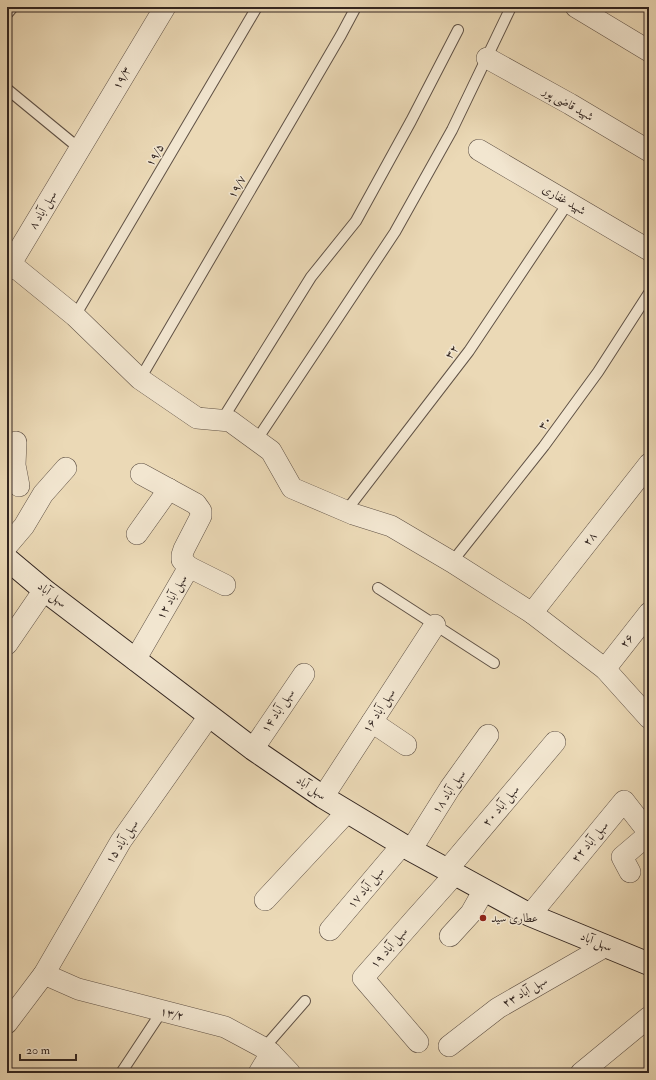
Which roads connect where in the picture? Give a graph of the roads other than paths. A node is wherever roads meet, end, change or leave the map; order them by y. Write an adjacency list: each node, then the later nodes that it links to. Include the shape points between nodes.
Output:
1 (13, 7): 7 (lane)
2 (165, 7): 12 (street, ۱۹/۳)
3 (257, 7): 19 (lane, ۱۹/۵)
4 (356, 7): 20 (lane, ۱۹/۷)
5 (511, 7): 10 (lane)
6 (576, 7): 9 (street)
7 (7, 14)
8 (458, 30): 21 (lane, via 356,221 311,278)
9 (649, 51)
10 (487, 58): 14 (street, شهید قاضی پور); 22 (lane, via 452,130 395,232)
11 (7, 89): 12 (lane)
12 (80, 149): 17 (street, سهل آباد ۸)
13 (479, 150): 15 (street, شهید غفاری)
14 (649, 151)
15 (568, 203): 16 (street, شهید غفاری); 30 (lane, ۳۲, via 469,351)
16 (649, 250)
17 (9, 267): 19 (street)
18 (649, 293): 34 (lane, ۳۰, via 598,372 544,446)
19 (75, 316): 20 (street)
20 (140, 378): 21 (street, via 197,418)
21 (222, 420): 22 (street, via 230,421)
22 (256, 441): 30 (street, via 270,451 292,488)
23 (16, 442): 27 (street)
24 (649, 464): 39 (street, ۲۸)
25 (66, 468): 29 (street)
26 (141, 474): 28 (street, سهل آباد ۱۲)
27 (13, 487): 29 (street)
28 (169, 489): 31 (street); 35 (street, سهل آباد ۱۲, via 196,504 201,511 182,555 182,560)
29 (42, 494): 32 (street, via 24,526)
30 (346, 511): 34 (street, via 391,526)
31 (137, 534)
32 (7, 546)
33 (7, 559): 38 (street, سهل آباد)
34 (452, 562): 39 (street)
35 (189, 567): 36 (street); 43 (street, سهل آباد ۱۲)
36 (225, 585)
37 (378, 588): 41 (lane)
38 (44, 590): 42 (street); 43 (street, سهل آباد)
39 (532, 613): 45 (street)
40 (649, 613): 45 (street, ۲۶)
41 (435, 625): 44 (lane); 49 (street, سهل آباد ۱۶)
42 (7, 644)
43 (135, 660): 47 (street, سهل آباد)
44 (494, 663)
45 (605, 669): 48 (street)
46 (304, 674): 53 (street, سهل آباد ۱۴)
47 (209, 716): 53 (street, سهل آباد); 67 (street, سهل آباد ۱۵, via 121,841)
48 (649, 718)
49 (372, 722): 52 (street); 54 (street, سهل آباد ۱۶)
50 (488, 735): 57 (street, سهل آباد ۱۸)
51 (555, 742): 58 (street, سهل آباد ۲۰)
52 (406, 745)
53 (253, 749): 54 (street, سهل آباد)
54 (323, 797): 55 (street, سهل آباد)
55 (347, 812): 57 (street, سهل آباد); 61 (street)
56 (649, 833): 59 (street, via 622,857); 62 (street, سهل آباد ۲۲, via 624,801)
57 (407, 848): 58 (street, سهل آباد); 63 (street, سهل آباد ۱۷)
58 (451, 872): 60 (street, سهل آباد); 72 (street, سهل آباد ۱۹, via 413,921 363,978)
59 (630, 872)
60 (484, 890): 62 (street, سهل آباد); 64 (street, via 470,913)
61 (265, 900)
62 (530, 915): 65 (street, سهل آباد)
63 (330, 930)
64 (450, 936)
65 (606, 946): 66 (street, سهل آباد); 73 (street, سهل آباد ۲۳, via 498,1008)
66 (649, 964)
67 (44, 974): 69 (street, ۱۳/۲, via 78,989); 71 (street, سهل آباد ۱۵)
68 (305, 1002): 74 (lane)
69 (162, 1011): 74 (street, ۱۳/۲, via 225,1027); 75 (lane)
70 (649, 1017): 78 (street)
71 (7, 1023)
72 (418, 1042)
73 (449, 1046)
74 (268, 1051): 76 (street); 77 (street, ۱۳/۲)
75 (121, 1073)
76 (259, 1073)
77 (290, 1073)
78 (581, 1073)

